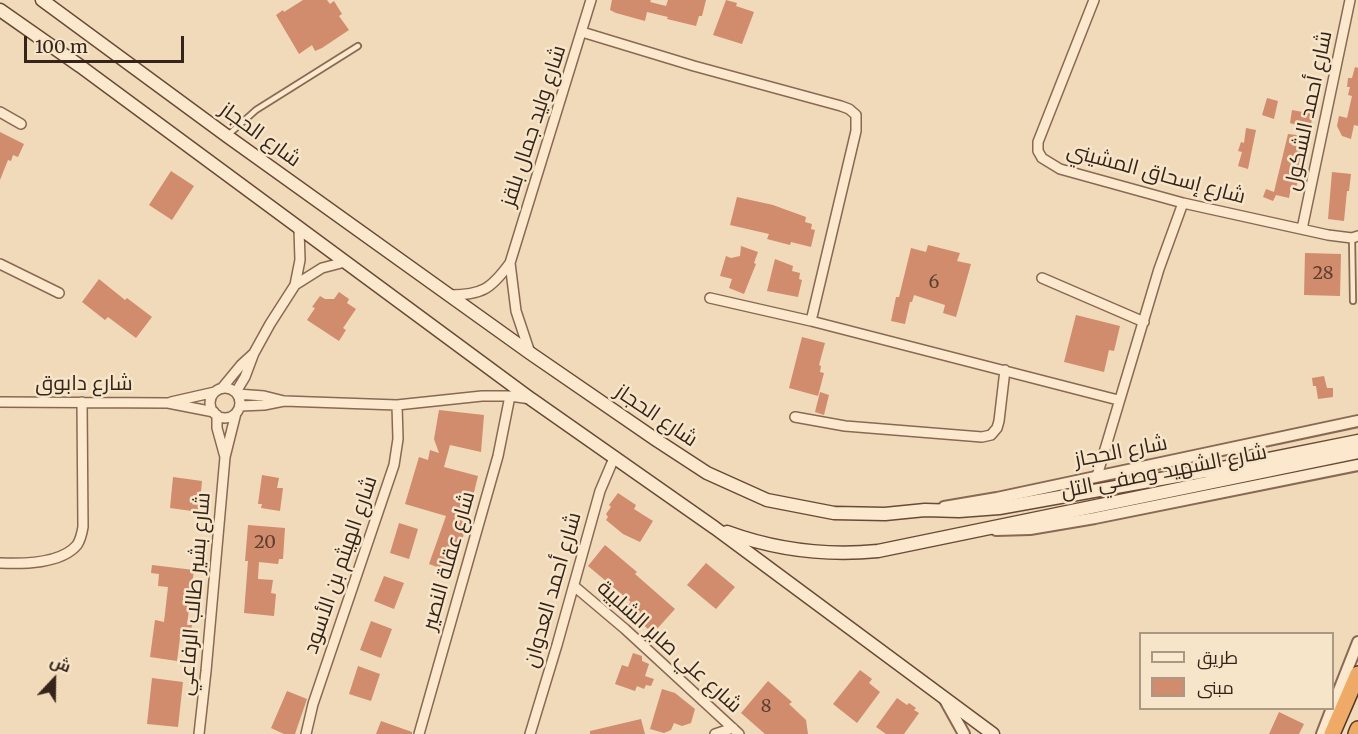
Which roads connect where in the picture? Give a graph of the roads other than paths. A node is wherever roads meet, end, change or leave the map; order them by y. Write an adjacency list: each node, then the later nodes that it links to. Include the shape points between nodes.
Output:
1 (42, 0): 5 (main road, شارع الحجاز)
2 (591, 0): 7 (street, شارع وليد جمال بلقز)
3 (1094, 0): 12 (street, شارع إسحاق المشيني, via 1038,142 1038,151 1060,169)
4 (1350, 0): 14 (street, شارع أحمد الشكول)
5 (56, 5): 11 (main road, شارع الحجاز)
6 (0, 9): 13 (main road)
7 (582, 32): 17 (street, شارع وليد جمال بلقز); 25 (street, via 842,106 855,115 856,131)
8 (358, 46): 11 (lane, via 256,110)
9 (0, 112): 10 (street)
10 (21, 124)
11 (228, 136): 22 (main road, شارع الحجاز)
12 (1183, 203): 14 (street, شارع إسحاق المشيني); 26 (street)
13 (299, 229): 16 (main road); 20 (street, via 300,260)
14 (1302, 229): 15 (street, شارع إسحاق المشيني)
15 (1355, 237): 24 (lane)
16 (345, 262): 20 (street, via 322,267); 33 (main road)
17 (510, 263): 22 (street, شارع وليد جمال بلقز, via 486,289); 28 (street, شارع وليد جمال بلقز, via 516,311)
18 (0, 264): 21 (street)
19 (1042, 278): 26 (street)
20 (295, 285): 27 (street)
21 (59, 293)
22 (450, 295): 28 (main road, شارع الحجاز)
23 (710, 298): 25 (street)
24 (1353, 301)
25 (811, 321): 29 (street)
26 (1144, 322): 34 (street)
27 (254, 352): 30 (street); 31 (street)
28 (530, 353): 50 (main road, شارع الحجاز, via 697,466 753,495 797,508 834,513)
29 (1005, 370): 34 (street); 42 (street, via 998,428 992,435 845,426)
30 (219, 390): 31 (street, via 227,388); 38 (street, شارع دابوق); 41 (street, via 211,401)
31 (236, 393): 35 (street); 40 (street)
32 (510, 396): 33 (street); 39 (street, via 447,398); 64 (street, شارع عقلة النصير, via 498,456)
33 (531, 399): 47 (main road)
34 (1119, 399): 49 (street)
35 (284, 401): 39 (street); 40 (street)
36 (0, 402): 37 (street, شارع دابوق)
37 (82, 402): 38 (street, شارع دابوق); 53 (street, via 80,539 76,546 58,556)
38 (168, 403): 41 (street, شارع دابوق)
39 (397, 405): 63 (street, شارع الهيثم بن الأسود, via 394,465)
40 (238, 409): 41 (street, via 229,417); 46 (street, شارع بشير طالب الرفاعي)
41 (216, 413): 46 (street, شارع بشير طالب الرفاعي)
42 (795, 417)
43 (1358, 421): 49 (street, شارع الحجاز)
44 (1358, 441): 50 (main road, شارع الشهيد وصفي التل, via 999,508)
45 (1358, 452): 52 (main road, شارع الشهيد وصفي التل)
46 (225, 457): 62 (street, شارع بشير طالب الرفاعي)
47 (614, 458): 51 (main road); 54 (street, شارع أحمد العدوان, via 600,491)
48 (1355, 467): 52 (street, via 1040,528)
49 (1097, 476): 50 (street, شارع الحجاز)
50 (925, 510)
51 (715, 528): 52 (main road, via 775,547 853,554 912,546); 57 (main road)
52 (977, 530)
53 (0, 563)
54 (574, 586): 61 (street, شارع علي صابر الشلبية); 65 (street, شارع أحمد العدوان)
55 (1358, 642): 58 (street)
56 (1358, 674): 70 (highway)
57 (944, 697): 67 (street); 68 (main road)
58 (1334, 703)
59 (1331, 710): 69 (street)
60 (1358, 729): 71 (highway)
61 (736, 731): 66 (street)
62 (199, 734)
63 (306, 734)
64 (419, 734)
65 (530, 734)
66 (715, 734)
67 (964, 734)
68 (993, 734)
69 (1322, 734)
70 (1332, 734)
71 (1356, 734)

